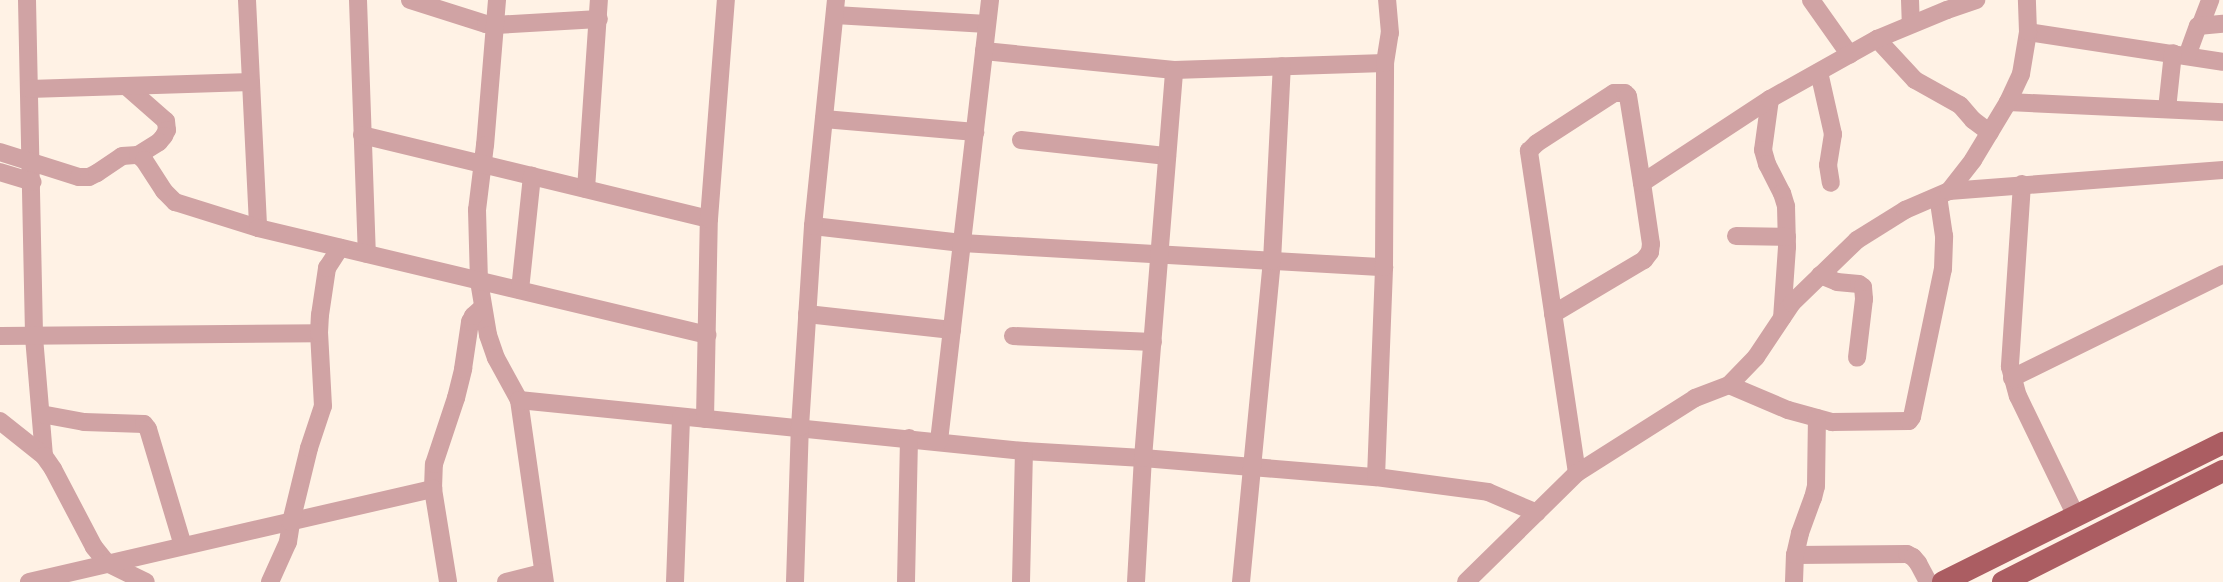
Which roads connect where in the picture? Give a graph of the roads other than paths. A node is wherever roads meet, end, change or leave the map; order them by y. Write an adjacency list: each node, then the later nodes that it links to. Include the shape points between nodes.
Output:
1 (27, 0): 34 (street)
2 (247, 0): 32 (street)
3 (358, 0): 42 (street)
4 (410, 0): 21 (street)
5 (497, 0): 21 (street)
6 (600, 0): 16 (street)
7 (726, 0): 58 (street)
8 (990, 0): 17 (street)
9 (1387, 0): 28 (street, via 1390,33)
10 (1811, 0): 26 (street)
11 (1910, 0): 18 (street)
12 (1976, 0): 18 (street)
13 (2027, 0): 22 (street)
14 (2210, 0): 19 (street)
15 (836, 8): 17 (street); 39 (street)
16 (599, 19): 21 (street); 56 (street)
17 (988, 24): 24 (street)
18 (1911, 24): 23 (street)
19 (2201, 24): 20 (street); 25 (street)
20 (2223, 24)
21 (495, 25): 48 (street)
22 (2028, 32): 25 (street); 36 (street, via 2021,74)
23 (1877, 39): 26 (street); 41 (street, via 1915,80 1960,105 1973,120)
24 (984, 51): 30 (street); 40 (street)
25 (2180, 54): 27 (street); 37 (street)
26 (1850, 55): 31 (street)
27 (2223, 62)
28 (1385, 63): 29 (street); 68 (street)
29 (1282, 66): 30 (street); 67 (street)
30 (1174, 70): 46 (street)
31 (1819, 72): 35 (street); 54 (street, via 1833,129 1828,165)
32 (251, 82): 33 (street); 60 (street)
33 (126, 86): 34 (street); 45 (street, via 166,121 167,130 164,136)
34 (29, 89): 47 (street)
35 (1770, 99): 53 (street); 62 (street, via 1763,150 1786,206)
36 (2008, 102): 37 (street); 41 (street)
37 (2168, 110): 38 (street)
38 (2223, 112)
39 (824, 119): 40 (street); 59 (street)
40 (975, 132): 63 (street)
41 (1990, 133): 57 (street, via 1973,160)
42 (362, 135): 48 (street); 65 (street)
43 (1021, 140): 46 (street)
44 (0, 152): 47 (street)
45 (138, 155): 47 (street, via 122,156 89,176 79,177); 60 (street, via 170,198 176,202)
46 (1167, 156): 66 (street)
47 (31, 161): 52 (street)
48 (482, 164): 51 (street); 71 (street, via 477,210)
49 (2223, 170): 55 (street)
50 (0, 172): 52 (street)
51 (532, 176): 56 (street); 72 (street)
52 (32, 182): 82 (street)
53 (1642, 183): 75 (street, via 1650,252 1644,260); 75 (street, via 1628,96 1625,93 1614,93 1531,147 1528,158)
54 (1831, 183)
55 (2022, 184): 57 (street); 85 (street, via 2010,367)
56 (586, 189): 58 (street)
57 (1944, 193): 70 (street, via 1905,210 1857,240); 90 (street, via 1945,252 1912,417 1904,422 1832,422)
58 (709, 219): 79 (street)
59 (813, 226): 63 (street); 74 (street)
60 (258, 228): 64 (street)
61 (1736, 236): 62 (street)
62 (1787, 237): 76 (street)
63 (962, 243): 66 (street); 77 (street)
64 (340, 248): 65 (street); 78 (street, via 327,268 324,279)
65 (367, 254): 71 (street)
66 (1160, 254): 67 (street); 83 (street)
67 (1272, 261): 68 (street); 100 (street)
68 (1384, 267): 103 (street)
69 (2223, 274): 85 (street)
70 (1820, 275): 76 (street, via 1792,303); 84 (street, via 1837,282 1859,284 1863,287 1864,299)
71 (479, 281): 72 (street); 73 (street)
72 (520, 290): 79 (street)
73 (482, 308): 87 (street, via 496,358); 104 (street, via 470,322 456,398 434,464)
74 (807, 314): 77 (street); 93 (street)
75 (1552, 314): 102 (street)
76 (1782, 318): 86 (street, via 1756,357)
77 (952, 330): 95 (street)
78 (319, 333): 82 (street); 107 (street, via 323,406 309,448)
79 (707, 335): 91 (street)
80 (0, 336): 82 (street)
81 (1013, 336): 83 (street)
82 (34, 337): 88 (street)
83 (1152, 342): 99 (street)
84 (1857, 358)
85 (2012, 378): 106 (street, via 2018,396)
86 (1729, 386): 90 (street, via 1788,410); 102 (street, via 1695,398)
87 (519, 400): 89 (street); 111 (street)
88 (41, 414): 98 (street); 108 (street, via 84,422 144,424 148,429)
89 (682, 417): 91 (street); 118 (street)
90 (1817, 418): 109 (street, via 1816,486)
91 (705, 419): 93 (street)
92 (0, 421): 98 (street)
93 (800, 427): 94 (street); 119 (street)
94 (909, 438): 95 (street); 120 (street)
95 (939, 441): 97 (street)
96 (2223, 443): 106 (main road)
97 (1024, 451): 99 (street); 121 (street)
98 (44, 456): 110 (street, via 94,547)
99 (1143, 458): 100 (street); 122 (street)
100 (1252, 467): 103 (street); 123 (street)
101 (2223, 471): 112 (main road)
102 (1578, 473): 105 (street)
103 (1376, 477): 105 (street, via 1488,492)
104 (433, 489): 107 (street); 116 (street)
105 (1537, 513): 124 (street)
106 (2076, 516): 127 (main road)
107 (291, 522): 108 (street); 115 (street, via 288,542)
108 (183, 546): 110 (street)
109 (1795, 555): 125 (street); 126 (street, via 1907,554 1918,563)
110 (107, 563): 113 (street); 114 (street)
111 (544, 577): 117 (street)
112 (2008, 581)
113 (30, 582)
114 (146, 582)
115 (270, 582)
116 (448, 582)
117 (506, 582)
118 (675, 582)
119 (795, 582)
120 (906, 582)
121 (1021, 582)
122 (1136, 582)
123 (1241, 582)
124 (1466, 582)
125 (1794, 582)
126 (1928, 582)
127 (1943, 582)

